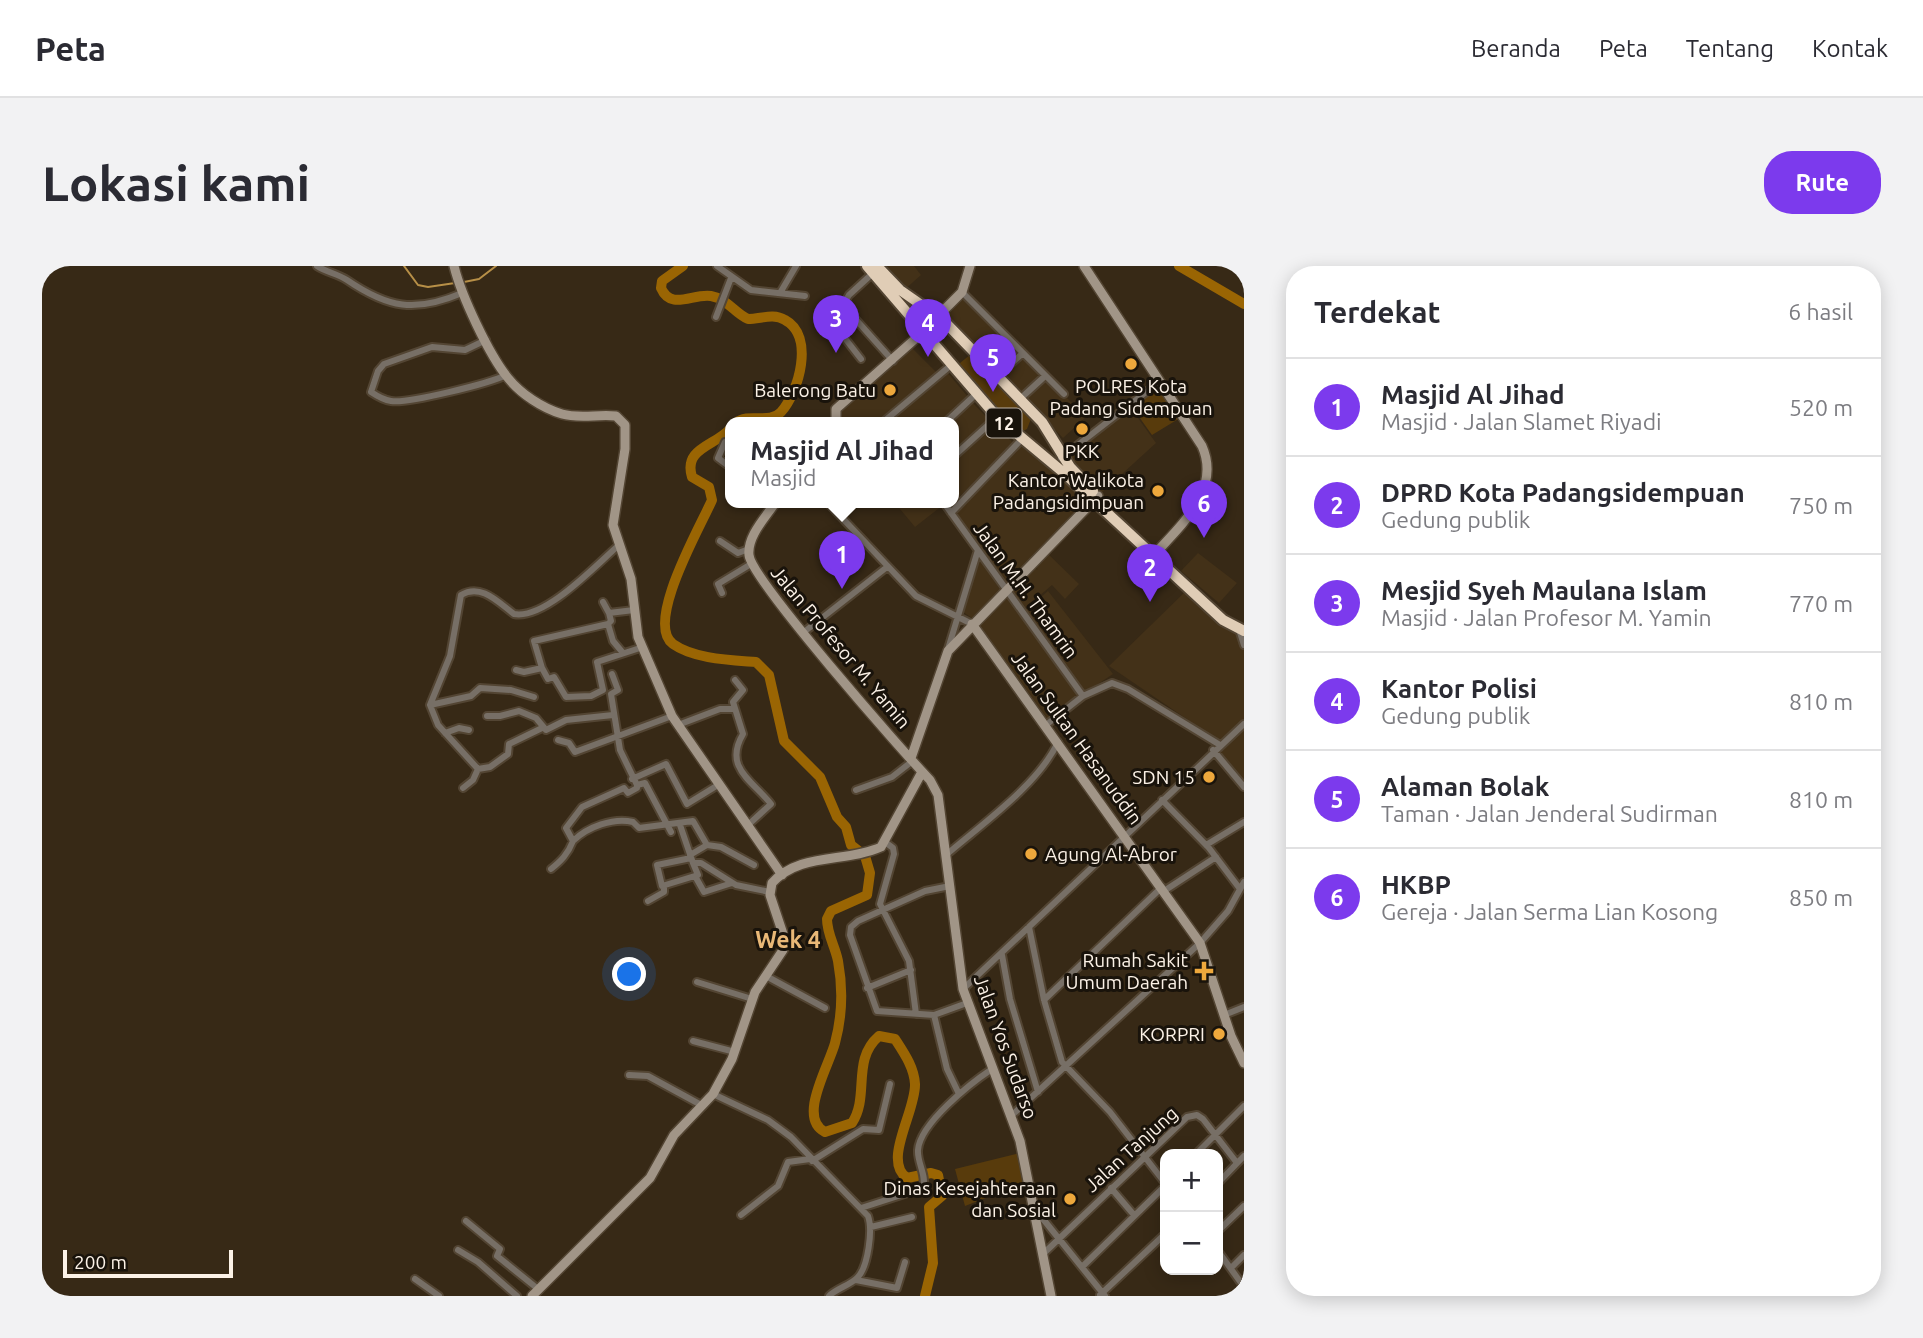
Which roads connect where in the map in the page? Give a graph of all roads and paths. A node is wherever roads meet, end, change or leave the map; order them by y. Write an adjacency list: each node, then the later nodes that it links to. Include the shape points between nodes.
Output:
1 (317, 266): 9 (street, via 396,306 423,304)
2 (717, 266): 8 (street)
3 (796, 266): 11 (street)
4 (970, 266): 10 (street)
5 (1084, 266): 25 (street)
6 (872, 268): 13 (street); 14 (highway, 12); 16 (highway, 12)
7 (455, 270): 9 (street)
8 (731, 278): 11 (street, via 751,290); 15 (street)
9 (461, 290): 17 (street)
10 (962, 292): 14 (street); 18 (street)
11 (780, 293): 12 (street)
12 (805, 296)
13 (842, 304): 19 (street, via 836,317 838,327); 20 (street)
14 (938, 316): 16 (highway, via 921,316); 16 (highway, via 939,333); 23 (highway, 12)
15 (716, 317)
16 (922, 332): 20 (street); 21 (highway, 12)
17 (486, 340): 22 (street); 22 (street, via 468,350 432,347 384,365 371,392 391,401 410,400 488,384)
18 (1023, 353): 23 (street); 24 (street)
19 (861, 359)
20 (893, 361): 29 (street, via 836,409)
21 (950, 366): 27 (highway, 12); 30 (street)
22 (506, 375): 48 (street, via 530,398 558,413 622,419 625,449 613,512)
23 (997, 376): 28 (highway, 12)
24 (1044, 377): 26 (street); 28 (street)
25 (1159, 382): 38 (street); 51 (street, via 1202,446 1208,467 1196,507)
26 (1064, 394)
27 (975, 395): 31 (street); 32 (highway, 12)
28 (1020, 399): 35 (highway, 12)
29 (836, 417)
30 (891, 417)
31 (951, 417)
32 (997, 417): 33 (highway, 12); 36 (street)
33 (1021, 440): 37 (highway, 12); 41 (street)
34 (725, 442): 39 (street, via 719,458)
35 (1056, 443): 37 (highway); 38 (highway, 12)
36 (959, 451)
37 (1043, 454): 38 (highway, 12)
38 (1058, 460): 40 (highway, 12)
39 (725, 463)
40 (1096, 499): 51 (highway, 12); 54 (street)
41 (959, 505)
42 (772, 508): 49 (street)
43 (833, 508): 53 (street)
44 (948, 508): 46 (street, Jalan M.H. Thamrin)
45 (956, 508): 46 (street)
46 (951, 513): 50 (street, Jalan M.H. Thamrin)
47 (720, 541): 49 (street, via 738,554)
48 (619, 545): 57 (street, via 631,579); 74 (street, via 561,596 536,611 514,614 483,592 461,595 450,656)
49 (749, 549): 52 (street, Jalan Profesor M. Yamin)
50 (978, 550): 54 (street, Jalan M.H. Thamrin); 59 (street)
51 (1154, 555): 62 (highway, 12)
52 (751, 564): 55 (street, via 718,584); 63 (street, Jalan Profesor M. Yamin)
53 (887, 567): 59 (street, via 923,601); 63 (street)
54 (1007, 591): 61 (street); 72 (street, Jalan M.H. Thamrin)
55 (722, 593)
56 (603, 602): 58 (street)
57 (634, 610): 58 (street); 65 (street)
58 (609, 613): 60 (street)
59 (957, 615): 61 (street); 66 (street)
60 (608, 624): 67 (street); 68 (street, via 533,642)
61 (972, 624): 66 (street); 81 (street, Jalan Sultan Hasanuddin)
62 (1238, 627): 64 (street)
63 (804, 632): 90 (street, Jalan Profesor M. Yamin)
64 (1244, 645)
65 (643, 647): 67 (street); 78 (street)
66 (948, 651): 90 (street)
67 (622, 653): 68 (street, via 597,662 603,690 591,696 566,697 554,677 548,679)
68 (542, 668): 69 (street)
69 (516, 670)
70 (612, 674): 76 (street, via 618,690 611,694)
71 (735, 680): 75 (street, via 743,690 733,701)
72 (1083, 696): 81 (street); 88 (street, via 1105,684 1122,685)
73 (534, 697): 74 (street, via 480,688 471,696)
74 (430, 705): 84 (street)
75 (735, 709): 80 (street, via 720,709); 101 (street, via 743,734 736,746 742,774 771,804)
76 (613, 715): 82 (street, via 566,720); 85 (street)
77 (487, 716): 82 (street, via 519,711 536,718)
78 (672, 716): 80 (street); 85 (street)
79 (1244, 724): 88 (street)
80 (678, 725): 94 (street)
81 (1046, 725): 87 (street, Jalan Sultan Hasanuddin)
82 (542, 728): 91 (street, via 509,744 507,754 490,767)
83 (469, 730): 84 (street)
84 (445, 733): 91 (street)
85 (617, 736): 86 (street, via 575,752 569,743); 93 (street)
86 (558, 740)
87 (1058, 742): 103 (street, Jalan Sultan Hasanuddin); 108 (street, via 1034,776)
88 (1220, 744): 89 (street)
89 (1213, 750): 95 (street); 98 (street)
90 (911, 758): 92 (street, Jalan Profesor M. Yamin); 97 (street, via 894,776)
91 (478, 769): 96 (street)
92 (922, 772): 106 (street); 108 (street, Jalan Yos Sudarso, via 939,795)
93 (634, 782): 94 (street, via 666,764 687,804); 102 (street, via 645,783); 104 (street, via 637,788 628,793 624,788 582,807 566,828)
94 (718, 785): 101 (street)
95 (1244, 787)
96 (463, 789)
97 (856, 790)
98 (1162, 800): 103 (street); 107 (street)
99 (1244, 822): 107 (street)
100 (680, 825): 102 (street); 105 (street, via 694,822); 110 (street)
101 (748, 825): 113 (street)
102 (671, 829): 104 (street, via 639,828 620,820 584,831)
103 (1126, 835): 119 (street, Jalan Sultan Hasanuddin); 124 (street)
104 (573, 841): 112 (street, via 565,857)
105 (707, 845): 110 (street); 111 (street, via 721,847)
106 (882, 845): 113 (street, via 849,857 802,863); 123 (street, via 893,848 894,854 880,897)
107 (1206, 845): 109 (street)
108 (947, 855): 117 (street, Jalan Yos Sudarso)
109 (1216, 857): 119 (street); 120 (street)
110 (691, 859): 114 (street, via 699,873); 116 (street); 118 (street, via 657,865)
111 (754, 865)
112 (551, 869)
113 (782, 875): 121 (street)
114 (695, 876): 116 (street, via 704,892); 118 (street)
115 (1244, 882): 120 (street)
116 (732, 883): 121 (street)
117 (950, 886): 123 (street, via 929,889); 131 (street, Jalan Yos Sudarso)
118 (664, 888): 122 (street)
119 (1163, 889): 125 (street, Jalan Sultan Hasanuddin); 133 (street)
120 (1240, 889): 125 (street)
121 (769, 892): 128 (street, via 784,943)
122 (648, 901)
123 (882, 911): 127 (street); 130 (street, via 850,929)
124 (1029, 927): 126 (street); 133 (street)
125 (1200, 943): 139 (street, Jalan Sultan Hasanuddin); 143 (street)
126 (1002, 955): 131 (street); 147 (street)
127 (911, 970): 130 (street); 137 (street)
128 (766, 976): 132 (street); 136 (street)
129 (697, 982): 132 (street)
130 (867, 988): 137 (street, via 877,1011)
131 (963, 989): 134 (street, Jalan Yos Sudarso)
132 (752, 999): 141 (street)
133 (1044, 1000): 143 (street)
134 (967, 1003): 138 (street); 144 (street, Jalan Yos Sudarso)
135 (1244, 1007): 139 (street)
136 (825, 1008)
137 (916, 1014): 138 (street)
138 (934, 1015): 149 (street, via 947,1069)
139 (1224, 1015): 142 (street, Jalan Sultan Hasanuddin)
140 (693, 1041): 141 (street)
141 (735, 1052): 148 (street)
142 (1244, 1063)
143 (1065, 1066): 147 (street); 155 (street)
144 (992, 1069): 149 (street); 152 (street, Jalan Yos Sudarso)
145 (629, 1075): 150 (street, via 648,1076)
146 (890, 1084): 157 (street, via 878,1131 863,1129)
147 (1038, 1092): 152 (street)
148 (713, 1094): 150 (street); 157 (street, via 780,1129)
149 (959, 1094): 164 (street, via 918,1150 925,1180 919,1191)
150 (703, 1106): 185 (street, via 674,1135 650,1178)
151 (1244, 1106): 153 (street)
152 (1012, 1115): 165 (street, Jalan Yos Sudarso)
153 (1215, 1135): 154 (street); 155 (street, Jalan Tanjung, via 1200,1116 1191,1115); 158 (street, Jalan Tanjung)
154 (1201, 1149)
155 (1145, 1156): 159 (street); 161 (street, Jalan Tanjung)
156 (1244, 1156): 158 (street)
157 (811, 1160): 164 (street); 166 (street, via 788,1162 776,1189)
158 (1237, 1163): 160 (street)
159 (1160, 1178)
160 (1223, 1178)
161 (1111, 1188): 167 (street); 172 (street, Jalan Tanjung)
162 (1160, 1190): 167 (street)
163 (1244, 1206): 170 (street)
164 (861, 1208): 171 (street)
165 (1035, 1209): 172 (street); 175 (street, Jalan Yos Sudarso)
166 (741, 1215)
167 (1134, 1215): 179 (street)
168 (912, 1217): 171 (street)
169 (466, 1221): 185 (street, via 500,1249 497,1256)
170 (1223, 1226)
171 (871, 1227): 182 (street, via 864,1266)
172 (1059, 1238): 175 (street, Jalan Tanjung); 179 (street)
173 (1160, 1239): 186 (street)
174 (458, 1250): 188 (street)
175 (1043, 1254): 190 (street, Jalan Yos Sudarso)
176 (1244, 1255): 180 (street)
177 (1223, 1258): 180 (street)
178 (905, 1262): 184 (street, via 898,1287)
179 (1082, 1267): 186 (street)
180 (1231, 1268): 183 (street)
181 (415, 1279): 187 (street)
182 (856, 1280): 184 (street); 189 (street)
183 (1244, 1287)
184 (890, 1292)
185 (535, 1293)
186 (1102, 1295)
187 (439, 1296)
188 (517, 1296)
189 (829, 1296)
190 (1051, 1296)

